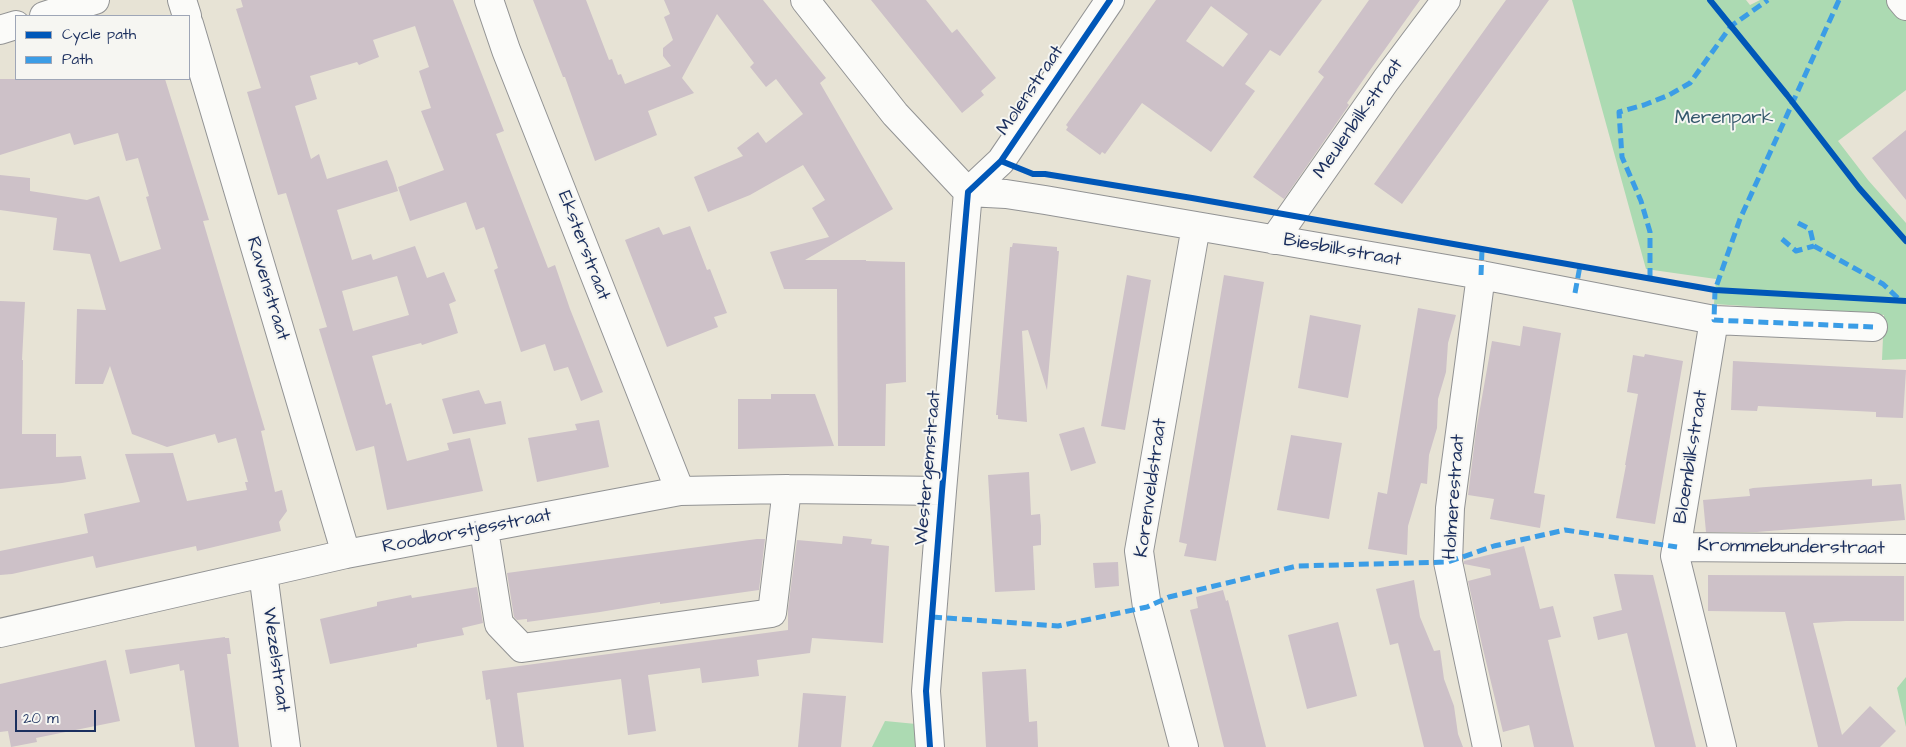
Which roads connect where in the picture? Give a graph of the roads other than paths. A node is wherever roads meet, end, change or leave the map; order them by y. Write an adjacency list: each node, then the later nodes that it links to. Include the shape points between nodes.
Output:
1 (95, 0): 9 (street)
2 (182, 0): 10 (street)
3 (489, 0): 21 (street, Eksterstraat)
4 (805, 0): 14 (street, via 895,114)
5 (1110, 0): 14 (street, Molenstraat, via 1001,161)
6 (1446, 0): 16 (street, Meulenbilkstraat)
7 (1901, 0): 8 (street)
8 (1906, 6)
9 (47, 15)
10 (187, 15)
11 (15, 25): 13 (street)
12 (190, 27): 26 (street, Ravenstraat)
13 (0, 30)
14 (968, 192): 15 (street, Biesbilkstraat, via 1037,198); 22 (street, Westergemstraat)
15 (1196, 226): 16 (street, Biesbilkstraat); 31 (street, Korenveldstraat, via 1139,552 1147,607)
16 (1274, 240): 17 (street, Biesbilkstraat)
17 (1481, 275): 18 (street, Biesbilkstraat); 32 (street, Holmerestraat, via 1450,508 1448,562)
18 (1714, 320): 19 (street); 24 (street, Bloembilkstraat)
19 (1873, 327)
20 (787, 489): 21 (street, Roodborstjesstraat); 22 (street, Roodborstjesstraat); 23 (street, via 772,613 522,648 499,624)
21 (680, 491): 23 (street, Roodborstjesstraat)
22 (942, 491): 30 (street, Westergemstraat, via 926,691)
23 (484, 530): 26 (street, Roodborstjesstraat)
24 (1677, 547): 25 (street, Krommebunderstraat); 33 (street, Bloembilkstraat, via 1675,556)
25 (1906, 550)
26 (346, 554): 27 (street, Roodborstjesstraat)
27 (263, 573): 28 (street, Roodborstjesstraat); 29 (street, Wezelstraat)
28 (0, 633)
29 (286, 747)
30 (930, 747)
31 (1184, 747)
32 (1487, 747)
33 (1722, 747)

